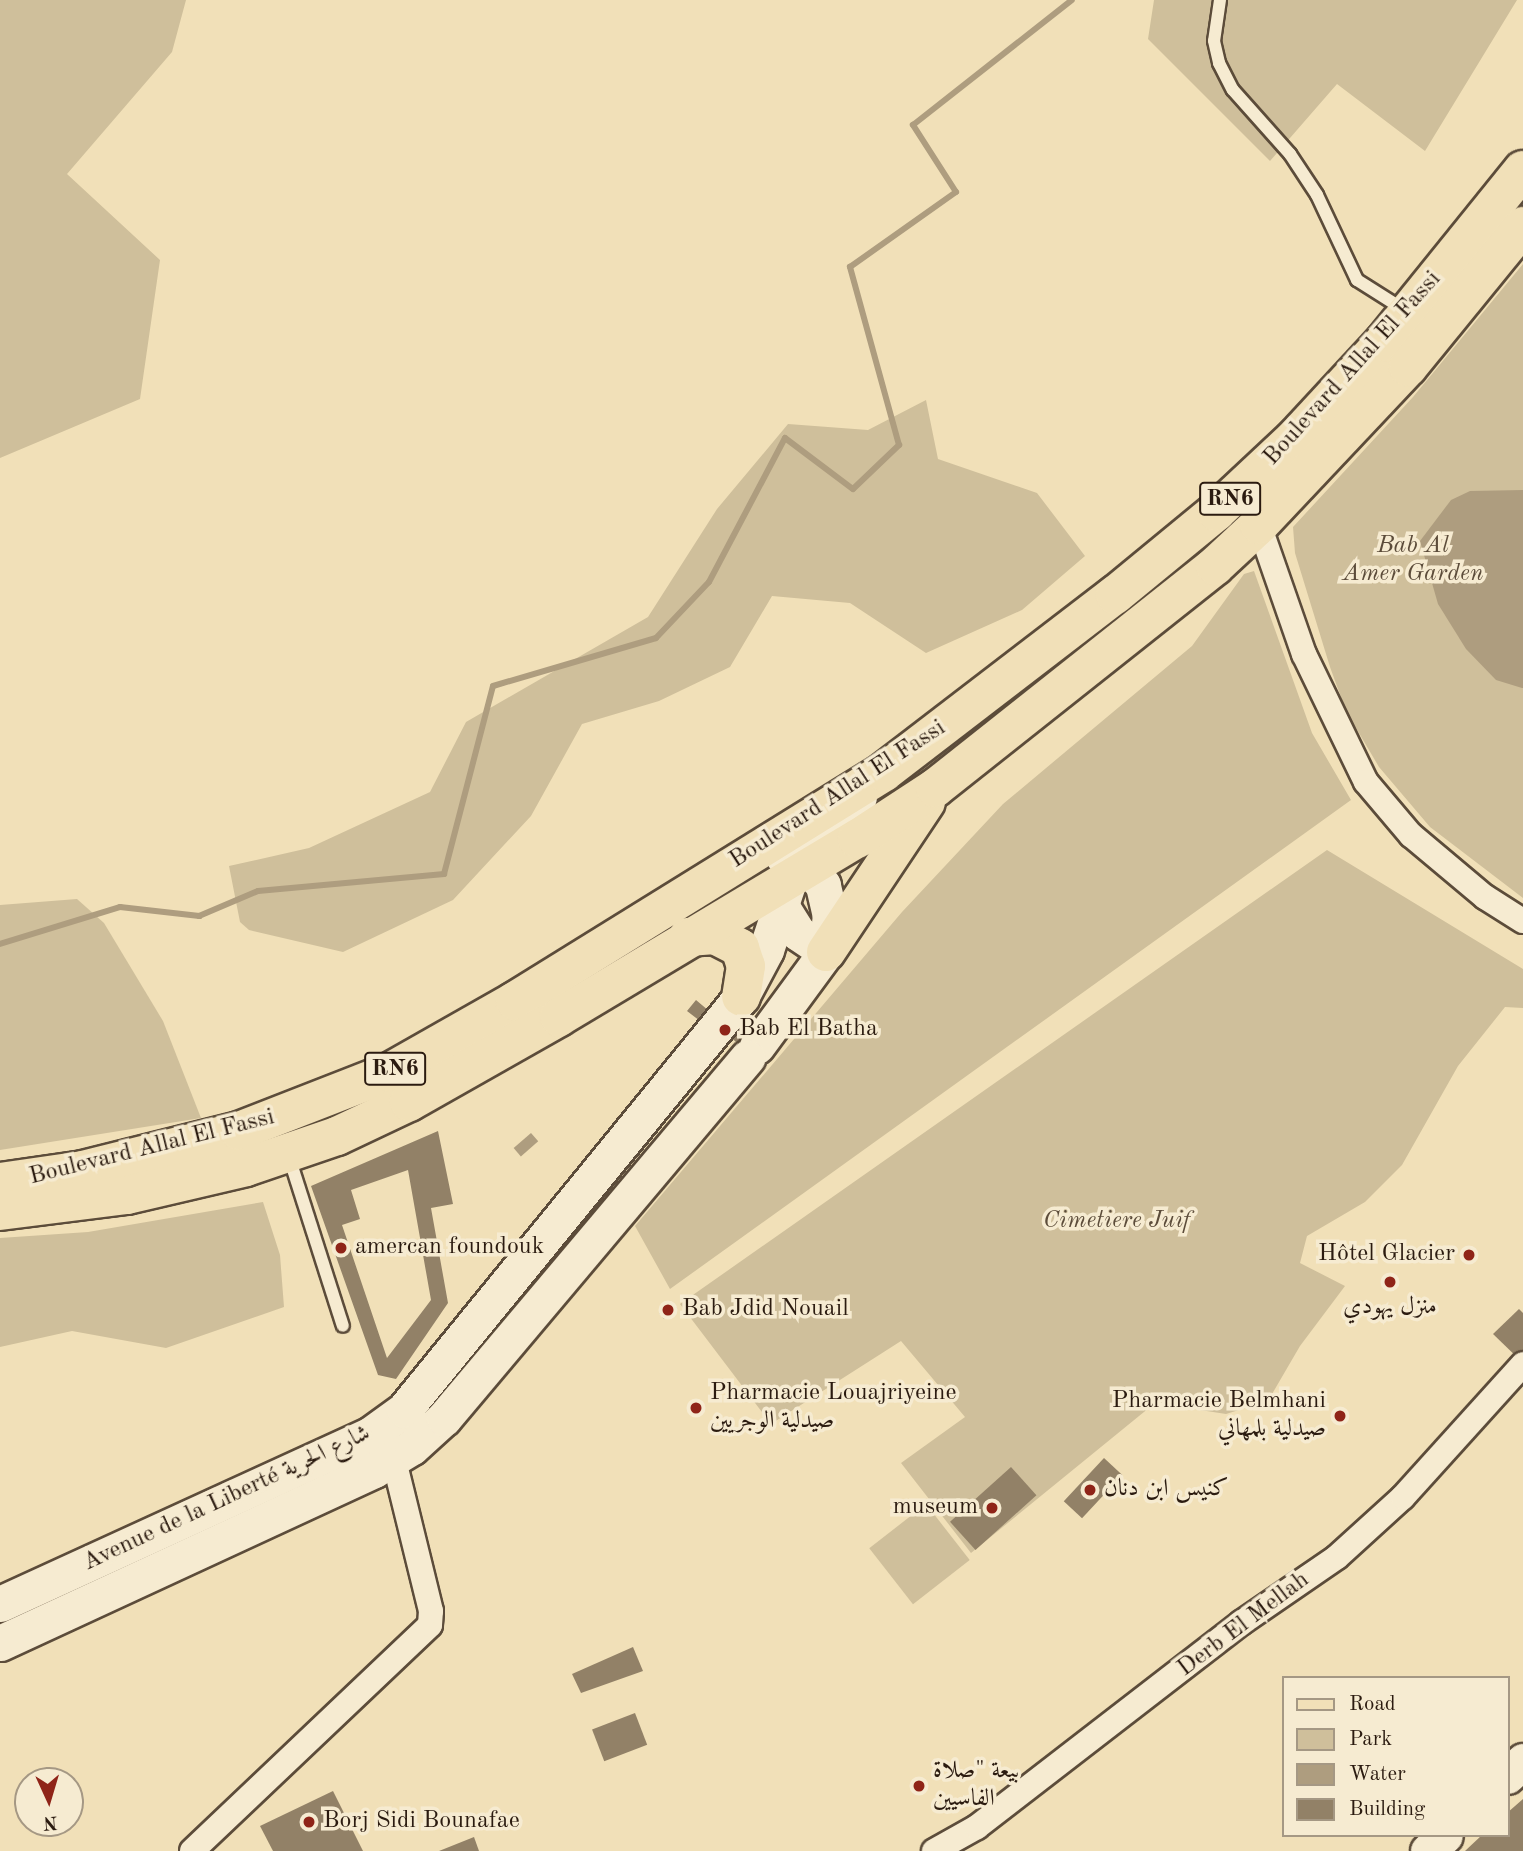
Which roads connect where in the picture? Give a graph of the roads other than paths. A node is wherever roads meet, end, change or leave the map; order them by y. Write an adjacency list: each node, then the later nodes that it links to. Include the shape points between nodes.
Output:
1 (1220, 0): 4 (lane, via 1214,41 1233,90 1304,174 1357,280)
2 (1523, 170): 4 (main road, Boulevard Allal El Fassi / RN6)
3 (1523, 226): 5 (main road, Boulevard Allal El Fassi / RN6, via 1408,367)
4 (1408, 312): 6 (main road, Boulevard Allal El Fassi / RN6, via 1295,438 1216,512 1014,675)
5 (1259, 525): 7 (main road, Boulevard Allal El Fassi / RN6); 10 (street, via 1304,654 1366,782 1411,835 1485,897)
6 (884, 772): 8 (main road, Boulevard Allal El Fassi / RN6); 9 (main road, Avenue de la Liberté شارع الحرية)
7 (935, 788): 9 (main road, Boulevard Allal El Fassi / RN6); 12 (main road)
8 (748, 854): 9 (main road); 14 (main road, Boulevard Allal El Fassi / RN6, via 515,1001)
9 (793, 878): 11 (main road, Boulevard Allal El Fassi / RN6); 12 (main road, via 798,933); 12 (main road, via 827,895); 13 (main road, Avenue de la Liberté شارع الحرية, via 762,960)
10 (1523, 921)
11 (688, 937): 13 (main road, via 715,935 740,947 746,966); 15 (main road, Boulevard Allal El Fassi / RN6, via 409,1102)
12 (826, 952): 20 (main road, Avenue de la Liberté شارع الحرية, via 752,1052 444,1418)
13 (741, 997): 21 (main road, Avenue de la Liberté شارع الحرية, via 394,1419 359,1440)
14 (242, 1149): 15 (main road, Boulevard Allal El Fassi / RN6); 16 (main road, Boulevard Allal El Fassi / RN6); 17 (main road, Boulevard Allal El Fassi / RN6, via 91,1202)
15 (288, 1153): 18 (lane)
16 (0, 1182)
17 (0, 1211)
18 (343, 1326)
19 (1523, 1364): 27 (street, Derb El Mellah, via 1403,1497 1337,1557 1241,1623 977,1827)
20 (394, 1460): 22 (main road, Avenue de la Liberté شارع الحرية); 26 (street, via 431,1611 430,1625)
21 (0, 1604)
22 (0, 1643)
23 (1523, 1761): 24 (main road)
24 (1509, 1774)
25 (1443, 1837): 28 (main road)
26 (192, 1851)
27 (934, 1851)
28 (1428, 1851)

